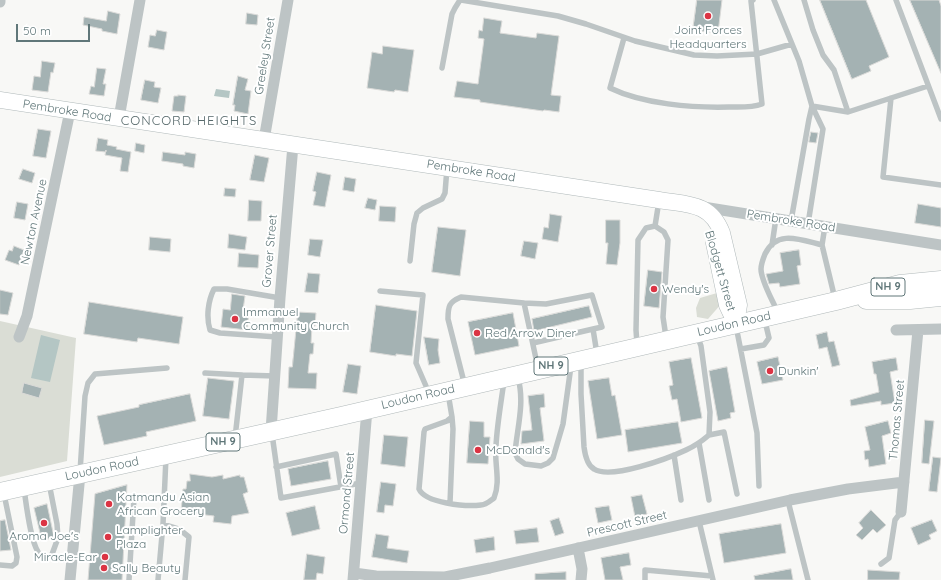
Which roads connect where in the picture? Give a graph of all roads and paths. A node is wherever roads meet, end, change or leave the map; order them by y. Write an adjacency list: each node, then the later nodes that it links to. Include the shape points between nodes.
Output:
1 (140, 0): 19 (street)
2 (288, 0): 21 (street, Greeley Street)
3 (460, 0): 8 (lane); 12 (lane, via 452,14)
4 (753, 0): 11 (lane, via 751,1)
5 (774, 0): 10 (lane)
6 (804, 0): 18 (lane, via 813,30 823,55 834,70)
7 (896, 0): 13 (lane)
8 (488, 2): 9 (lane, via 582,22)
9 (624, 38): 11 (lane, via 694,55); 11 (lane, via 610,88 678,106 719,108 754,107 762,104)
10 (792, 44): 11 (lane); 16 (lane)
11 (757, 54)
12 (442, 68)
13 (928, 86): 14 (lane); 20 (lane)
14 (891, 98): 18 (lane); 24 (lane, via 883,177)
15 (0, 100): 17 (street, Pembroke Road)
16 (812, 106): 18 (lane); 28 (lane); 29 (lane, via 823,128)
17 (70, 111): 19 (street, Pembroke Road); 51 (street, Newton Avenue, via 27,316)
18 (848, 112)
19 (119, 118): 21 (street, Pembroke Road)
20 (941, 119)
21 (264, 140): 22 (street, Pembroke Road)
22 (293, 145): 23 (street, Pembroke Road); 39 (street, Grover Street)
23 (447, 168): 25 (street, Pembroke Road); 35 (lane, via 445,193 442,199 417,213)
24 (941, 185)
25 (659, 200): 26 (street, Pembroke Road); 30 (lane)
26 (688, 205): 27 (street, Pembroke Road); 45 (street, Blodgett Street, via 699,214 718,239 739,305)
27 (776, 218): 28 (street, Pembroke Road); 32 (lane)
28 (791, 221): 29 (street, Pembroke Road)
29 (808, 224): 31 (street, Pembroke Road)
30 (655, 226): 53 (lane, via 664,232 668,240 663,317); 55 (lane, via 646,228 638,240)
31 (825, 226): 33 (street, Pembroke Road); 34 (lane)
32 (772, 245): 34 (lane, via 778,240 790,238); 44 (lane, via 768,248 761,270)
33 (941, 245)
34 (822, 246): 41 (lane)
35 (410, 261)
36 (941, 280): 41 (main road, Loudon Road / NH 9, via 900,284)
37 (380, 291): 66 (lane, via 423,295 416,363)
38 (941, 297): 40 (main road, Loudon Road / NH 9)
39 (280, 298): 52 (street, Grover Street); 52 (lane, via 214,289 209,299 210,330)
40 (910, 300): 41 (main road, Loudon Road / NH 9); 43 (main road)
41 (836, 301): 44 (main road, Loudon Road / NH 9)
42 (524, 303): 46 (lane, via 546,304 592,295 602,327); 54 (lane); 64 (lane, via 461,297 454,300 448,308 448,319)
43 (941, 303)
44 (771, 316): 45 (main road, Loudon Road / NH 9); 56 (lane, via 769,338 764,345)
45 (736, 324): 50 (main road, Loudon Road / NH 9); 56 (lane)
46 (594, 329): 54 (lane); 57 (lane)
47 (941, 329): 49 (street)
48 (896, 330): 49 (street)
49 (918, 330): 78 (street, Thomas Street)
50 (697, 333): 53 (main road, Loudon Road / NH 9); 70 (lane, via 710,412)
51 (19, 337)
52 (277, 337): 62 (street, Grover Street)
53 (667, 340): 55 (main road, Loudon Road / NH 9)
54 (533, 343): 59 (lane)
55 (638, 346): 57 (main road, Loudon Road / NH 9)
56 (741, 350): 80 (lane, via 757,433)
57 (583, 359): 59 (main road, Loudon Road / NH 9); 63 (lane, via 553,458 541,466 525,464 515,453 521,390); 73 (lane, via 581,394 584,447 589,464 601,472 613,472 648,465)
58 (166, 368): 76 (lane, via 95,374 88,383 86,396)
59 (538, 369): 63 (main road, Loudon Road / NH 9)
60 (205, 372): 61 (lane)
61 (242, 375): 62 (lane); 71 (lane)
62 (275, 376): 69 (street, Grover Street)
63 (510, 376): 64 (main road, Loudon Road / NH 9); 89 (lane, via 496,445 498,485 494,498 482,505)
64 (465, 386): 65 (main road, Loudon Road / NH 9)
65 (448, 391): 66 (main road, Loudon Road / NH 9); 68 (lane)
66 (430, 395): 67 (main road, Loudon Road / NH 9)
67 (367, 409): 69 (main road, Loudon Road / NH 9); 79 (street, Ormond Street)
68 (452, 417): 89 (lane); 89 (lane, via 425,429 419,489 424,496)
69 (271, 431): 71 (main road, Loudon Road / NH 9); 75 (lane)
70 (709, 435): 72 (lane); 84 (lane, via 724,432)
71 (235, 440): 74 (main road, Loudon Road / NH 9)
72 (699, 443): 73 (lane); 87 (lane)
73 (674, 455): 86 (lane)
74 (166, 456): 76 (main road, Loudon Road / NH 9); 85 (lane)
75 (276, 467): 82 (lane, via 281,498); 82 (lane, via 336,454)
76 (80, 474): 77 (main road, Loudon Road / NH 9); 95 (street)
77 (48, 481): 81 (main road, Loudon Road / NH 9); 94 (lane, via 58,538)
78 (904, 482): 88 (street, Prescott Street, via 848,489); 90 (street, Thomas Street)
79 (361, 483): 82 (lane); 98 (street, Ormond Street)
80 (759, 486)
81 (23, 487): 83 (main road, Loudon Road / NH 9); 94 (lane, via 34,544 39,554)
82 (341, 487)
83 (2, 492): 97 (lane, via 17,557 16,563 12,566)
84 (737, 494)
85 (164, 500): 92 (lane); 102 (lane, via 134,498)
86 (681, 500)
87 (709, 500)
88 (788, 501): 91 (street, Prescott Street); 107 (lane)
89 (450, 503)
90 (901, 512): 96 (lane, via 895,520 889,558)
91 (699, 521): 93 (street, Prescott Street); 99 (lane)
92 (163, 524): 103 (lane); 104 (lane, via 180,529 189,537)
93 (578, 548): 100 (street, Prescott Street); 105 (street, via 582,569)
94 (51, 557): 95 (lane)
95 (72, 560): 101 (street)
96 (882, 564)
97 (0, 565)
98 (353, 577): 100 (street, Prescott Street)
99 (712, 578): 106 (lane, via 646,570)
100 (428, 579)
101 (70, 580)
102 (129, 580)
103 (158, 580)
104 (185, 580)
105 (581, 580)
106 (645, 580)
107 (808, 580)

